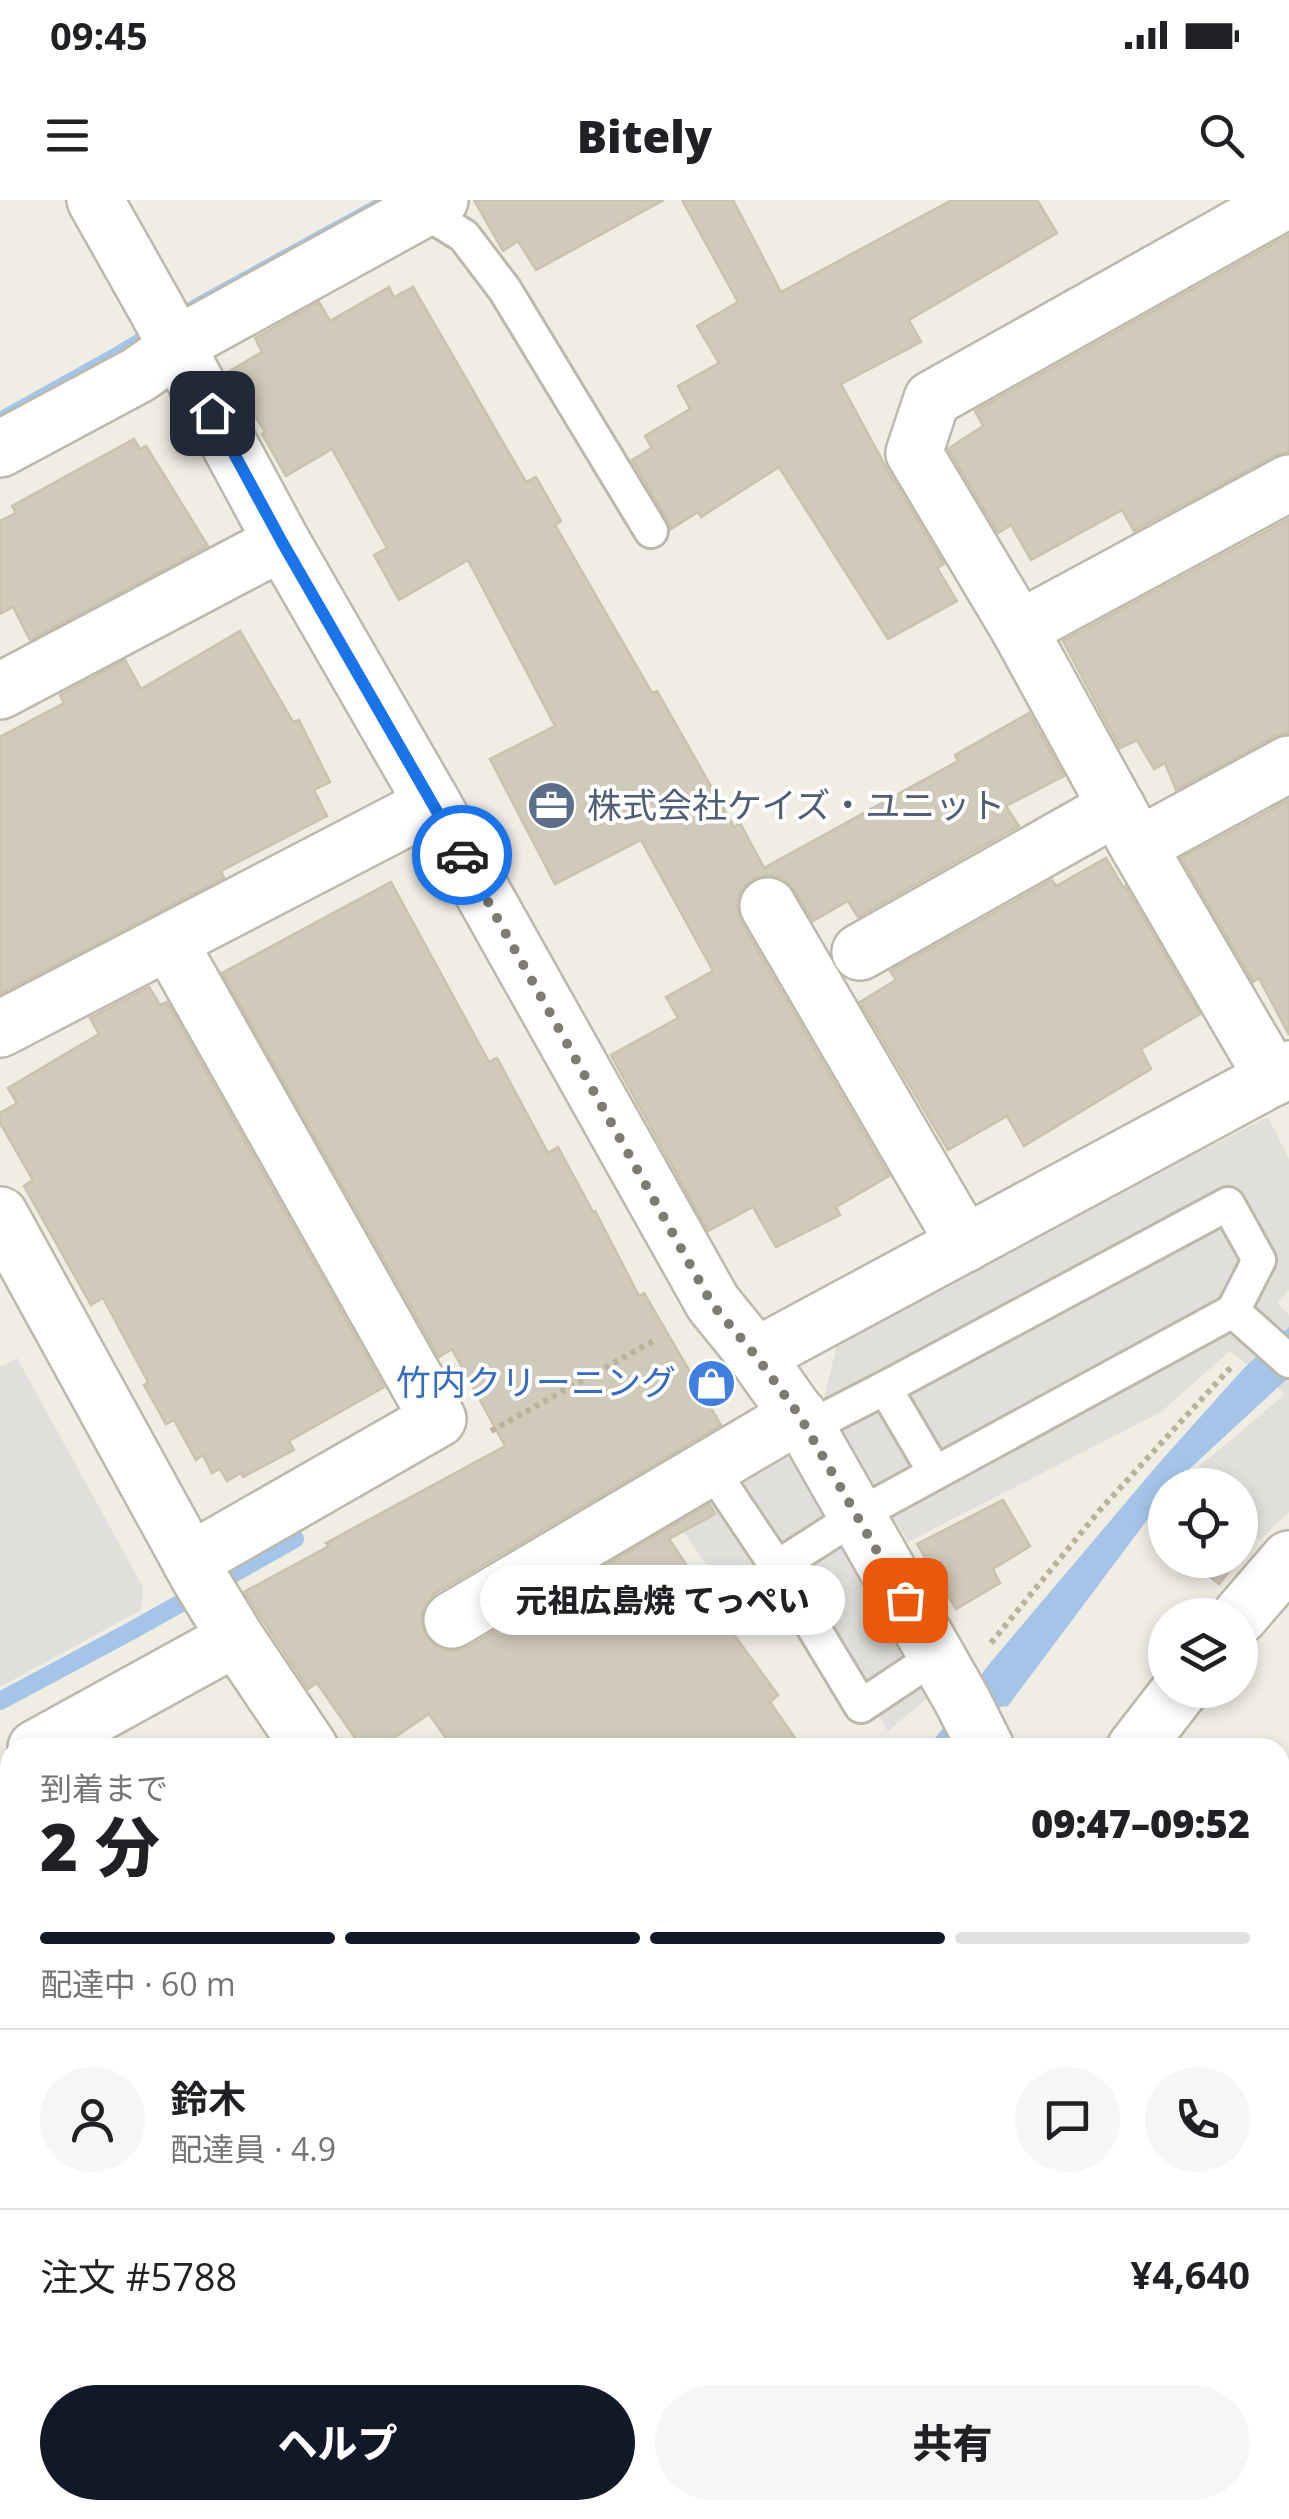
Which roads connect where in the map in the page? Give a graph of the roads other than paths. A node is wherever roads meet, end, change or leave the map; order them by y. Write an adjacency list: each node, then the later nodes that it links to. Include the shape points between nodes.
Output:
1 (95, 200): 4 (street)
2 (1282, 201): 9 (street, via 932,399 914,453)
3 (431, 205): 4 (street, via 200,332); 7 (lane, via 505,290)
4 (169, 332): 5 (street, via 138,375); 8 (street)
5 (0, 449)
6 (1289, 483): 9 (street)
7 (650, 532)
8 (282, 542): 10 (street); 12 (street)
9 (1018, 629): 13 (street)
10 (0, 691)
11 (1289, 764): 13 (street)
12 (433, 804): 15 (street); 23 (street, via 712,1304)
13 (1127, 826): 16 (street); 18 (street)
14 (768, 906): 20 (street)
15 (168, 942): 17 (street); 31 (street, via 438,1420)
16 (860, 952)
17 (0, 1029)
18 (1281, 1074): 20 (street)
19 (0, 1215): 31 (street)
20 (965, 1244): 23 (street)
21 (1233, 1311): 22 (lane); 24 (lane, via 1259,1260 1228,1204); 27 (lane)
22 (1272, 1345)
23 (756, 1356): 25 (street)
24 (885, 1388): 25 (lane); 27 (lane)
25 (803, 1421): 26 (street); 28 (street)
26 (710, 1467): 30 (lane); 33 (street)
27 (935, 1474): 28 (lane)
28 (858, 1516): 30 (lane); 34 (street)
29 (1289, 1559): 32 (street)
30 (777, 1566): 34 (lane, via 861,1706)
31 (210, 1595): 36 (street); 37 (street)
32 (1255, 1598)
33 (452, 1620)
34 (963, 1705)
35 (1166, 1708): 38 (street)
36 (47, 1738)
37 (303, 1738)
38 (1142, 1738)

